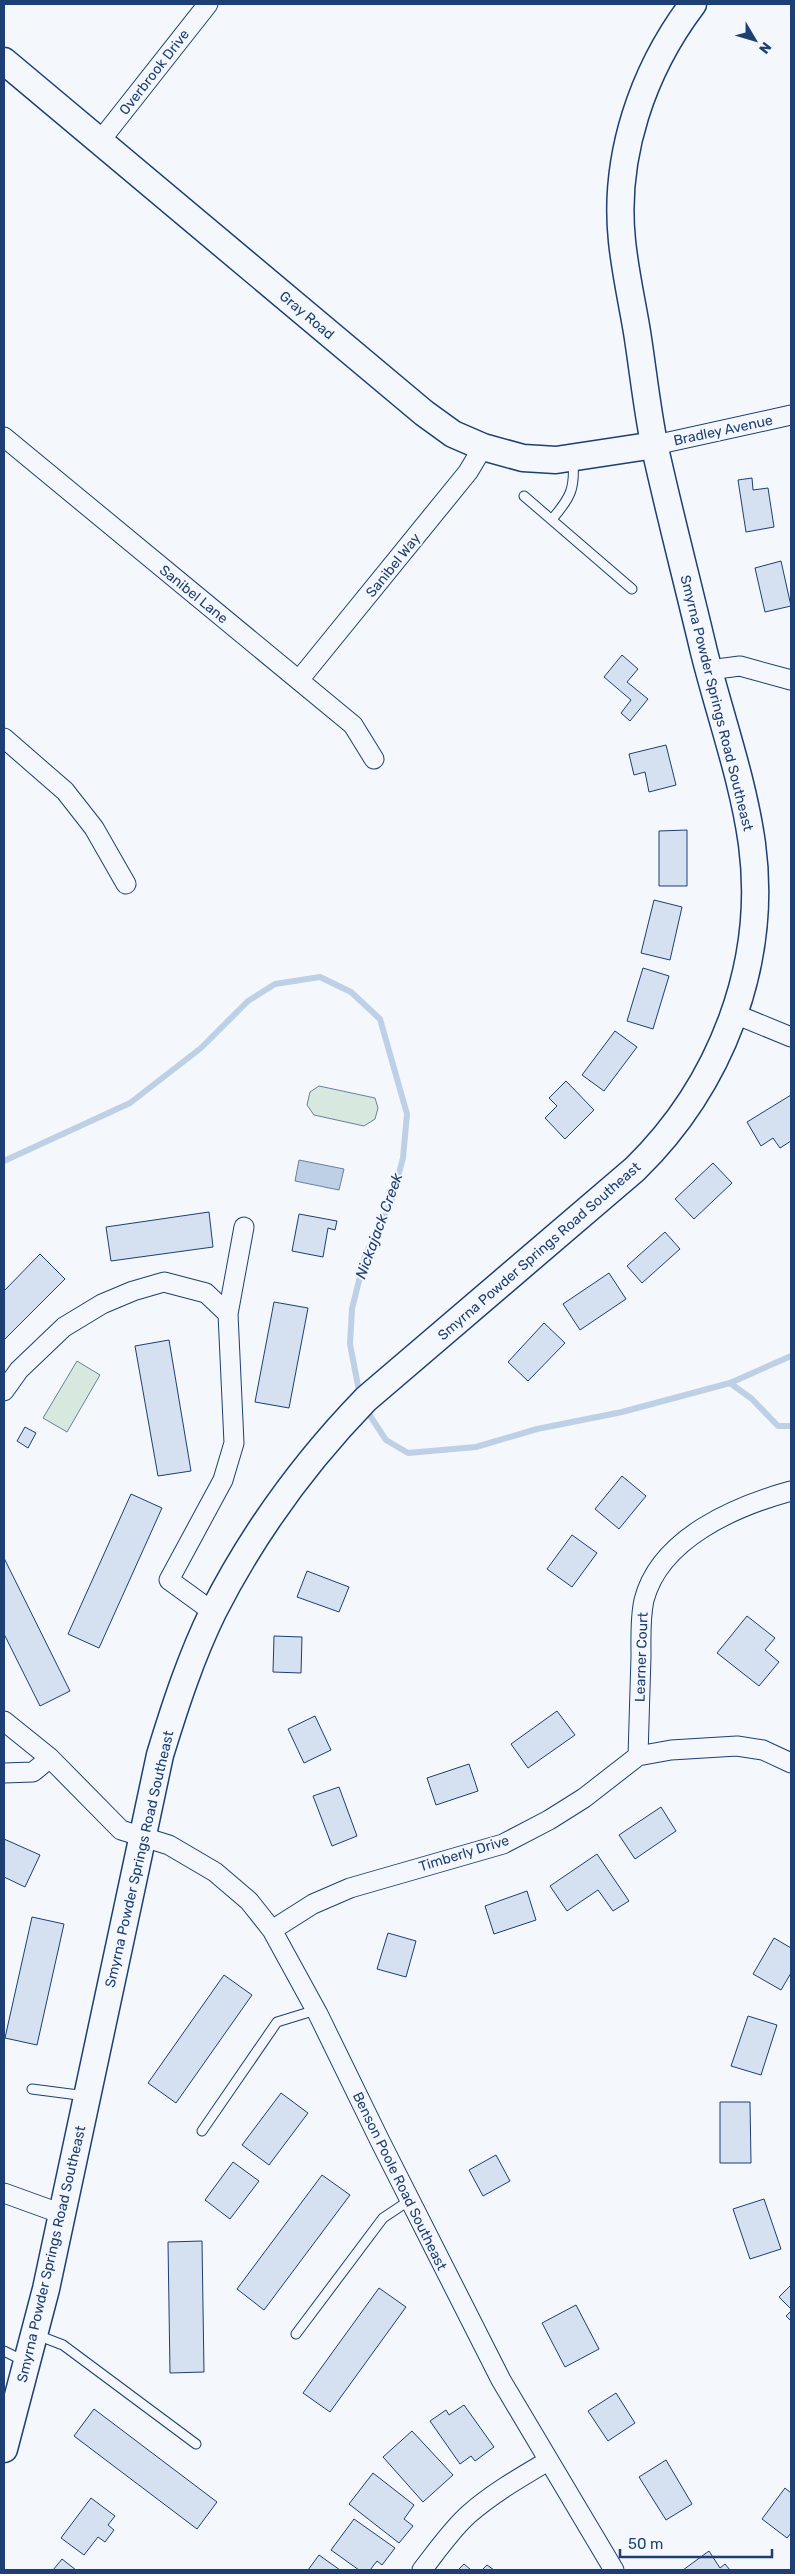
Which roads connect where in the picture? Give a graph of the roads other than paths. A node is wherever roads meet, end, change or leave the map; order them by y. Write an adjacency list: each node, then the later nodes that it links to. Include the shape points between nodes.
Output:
1 (208, 4): 4 (street, Overbrook Drive)
2 (693, 4): 7 (street, Smyrna Powder Springs Road Southeast, via 648,77 633,119 622,186 622,238)
3 (4, 61): 4 (street, Gray Road)
4 (100, 141): 8 (street, Gray Road, via 424,413 452,434)
5 (791, 415): 7 (street, Bradley Avenue)
6 (4, 437): 14 (street, Sanibel Lane)
7 (654, 445): 9 (street, Gray Road); 13 (street, Smyrna Powder Springs Road Southeast)
8 (483, 447): 9 (street, Gray Road, via 523,458); 14 (street, Sanibel Way, via 468,472)
9 (573, 458): 11 (lane, via 573,490)
10 (524, 496): 11 (lane)
11 (553, 518): 12 (lane)
12 (632, 589)
13 (709, 670): 15 (street, via 740,666); 19 (street, Smyrna Powder Springs Road Southeast, via 744,802 755,880 749,946)
14 (299, 680): 17 (street, Sanibel Lane, via 353,725)
15 (791, 680)
16 (4, 738): 18 (street, via 65,791 94,828)
17 (374, 759)
18 (126, 884)
19 (735, 1014): 20 (street); 25 (street, Smyrna Powder Springs Road Southeast, via 698,1092 660,1145 366,1399 333,1433 288,1490)
20 (791, 1037)
21 (244, 1226): 22 (street)
22 (228, 1314): 23 (street, via 206,1293 164,1282 133,1291 102,1304 64,1327 19,1370); 25 (street, via 234,1443 223,1480 169,1580)
23 (4, 1391)
24 (791, 1491): 27 (street, Learner Court, via 741,1509 692,1536 675,1550 651,1582 641,1616)
25 (213, 1612): 31 (street, Smyrna Powder Springs Road Southeast, via 173,1712)
26 (4, 1722): 28 (street, Benson Poole Road Southeast)
27 (638, 1756): 29 (street, Timberly Drive, via 671,1750 737,1746 763,1750); 32 (street, Timberly Drive, via 584,1798 503,1844 350,1888 313,1904)
28 (50, 1758): 30 (street, via 33,1772); 31 (street, Benson Poole Road Southeast, via 121,1830)
29 (791, 1763)
30 (4, 1773)
31 (142, 1838): 32 (street, Benson Poole Road Southeast, via 169,1846 215,1872 249,1901); 35 (street, Smyrna Powder Springs Road Southeast)
32 (272, 1930): 33 (street, Benson Poole Road Southeast)
33 (316, 2010): 36 (lane, via 277,2022); 38 (street, Benson Poole Road Southeast)
34 (32, 2089): 35 (lane)
35 (86, 2096): 39 (street, Smyrna Powder Springs Road Southeast)
36 (202, 2131)
37 (4, 2193): 39 (street)
38 (410, 2200): 41 (lane, via 383,2218); 45 (street, Benson Poole Road Southeast, via 501,2380)
39 (62, 2214): 40 (street, Smyrna Powder Springs Road Southeast)
40 (34, 2334): 42 (street, Smyrna Powder Springs Road Southeast); 43 (lane, via 63,2345)
41 (296, 2334)
42 (15, 2356): 44 (street, Smyrna Powder Springs Road Southeast)
43 (196, 2444)
44 (4, 2449)
45 (548, 2460): 46 (street, via 484,2501 468,2515); 47 (street, Benson Poole Road Southeast)
46 (422, 2570)
47 (614, 2570)

